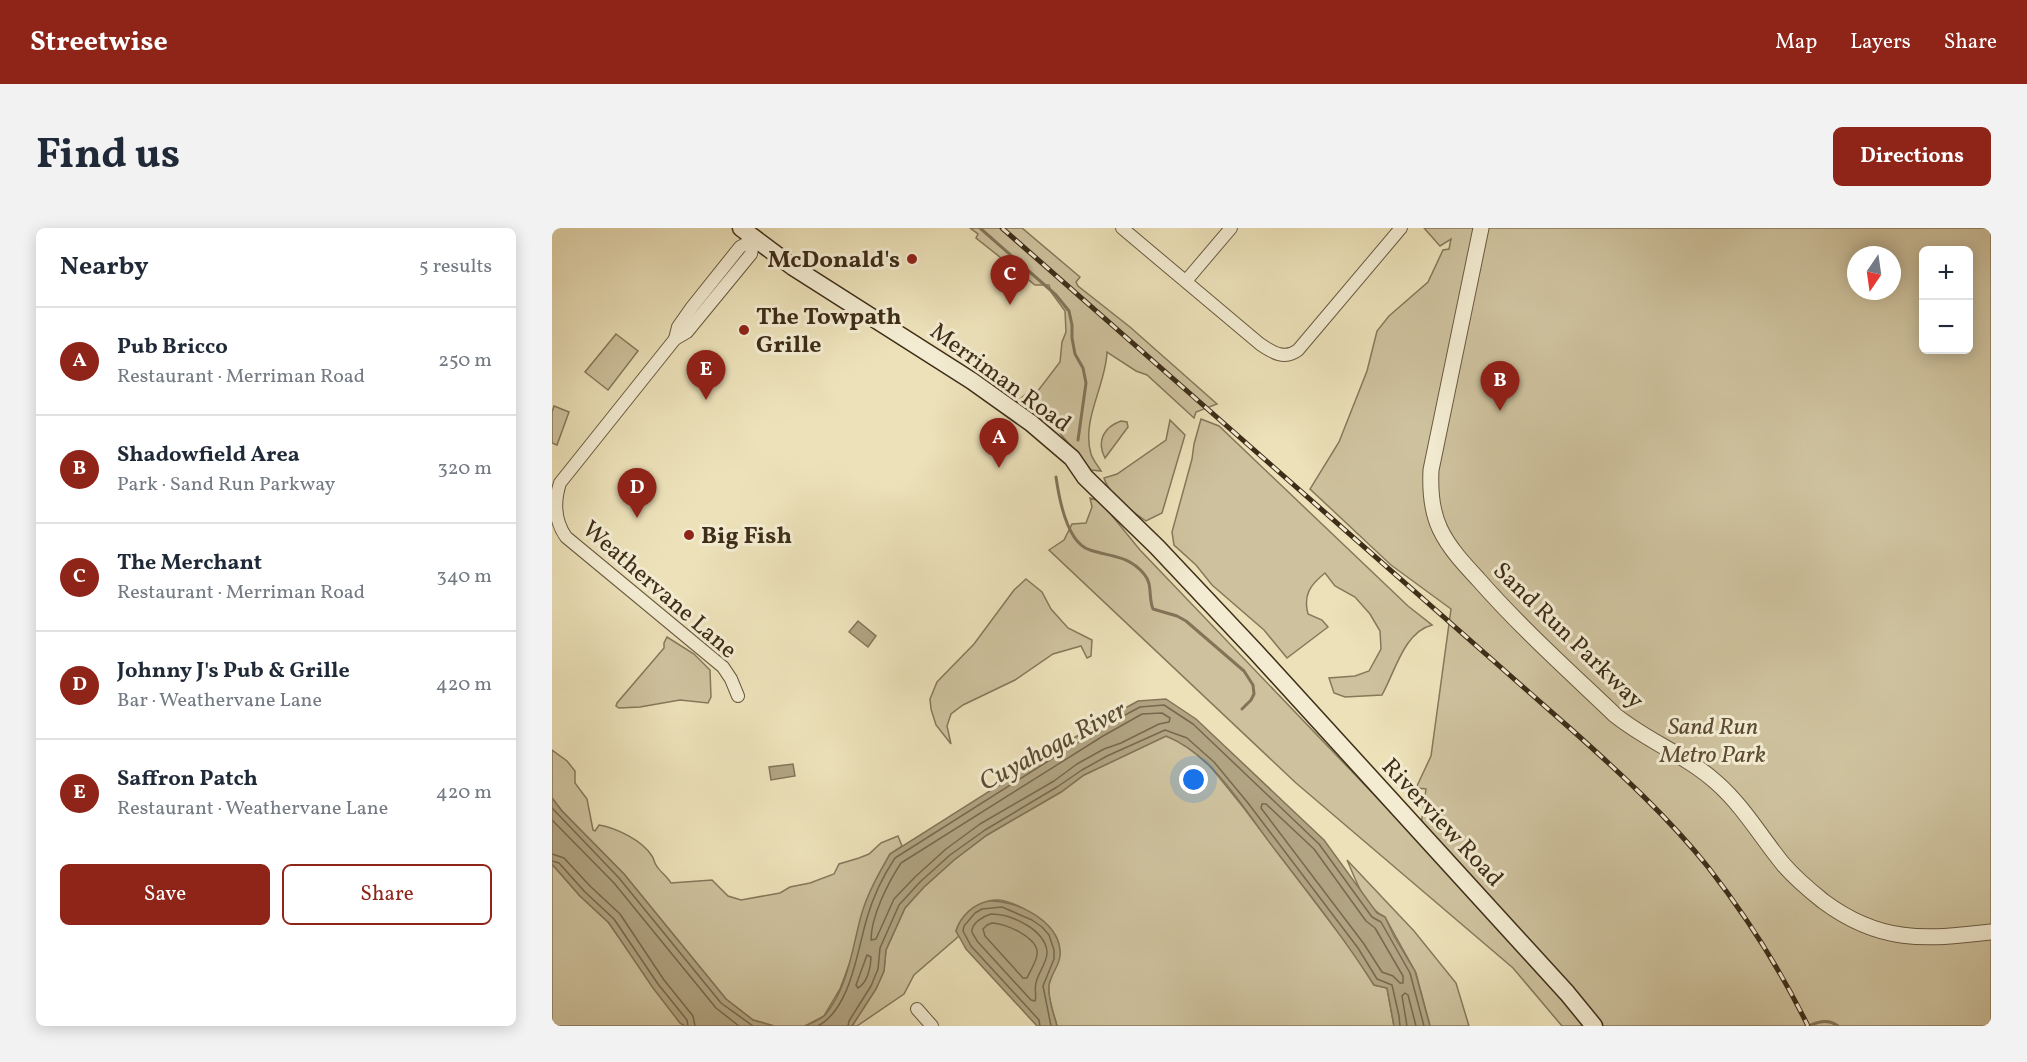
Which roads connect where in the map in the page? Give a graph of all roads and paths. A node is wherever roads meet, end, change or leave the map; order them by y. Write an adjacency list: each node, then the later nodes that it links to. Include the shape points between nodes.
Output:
1 (741, 228): 6 (main road, Merriman Road)
2 (1122, 228): 7 (street)
3 (1231, 228): 7 (street)
4 (1401, 228): 7 (street, via 1298,350 1287,356 1266,349)
5 (1481, 228): 10 (street, Sand Run Parkway, via 1431,470 1434,514 1457,555 1507,611 1615,715 1687,759 1717,783 1794,877 1833,909 1862,925 1897,935 1944,937)
6 (754, 239): 8 (main road, Merriman Road, via 1030,423 1072,458 1085,477); 9 (street, Weathervane Lane, via 750,254 716,287 692,316 687,332 675,339 560,483 555,505 566,537 723,667)
7 (1186, 281)
8 (1255, 651): 13 (main road, Riverview Road)
9 (738, 696)
10 (1991, 932)
11 (917, 1009): 12 (street)
12 (932, 1026)
13 (1594, 1026)

